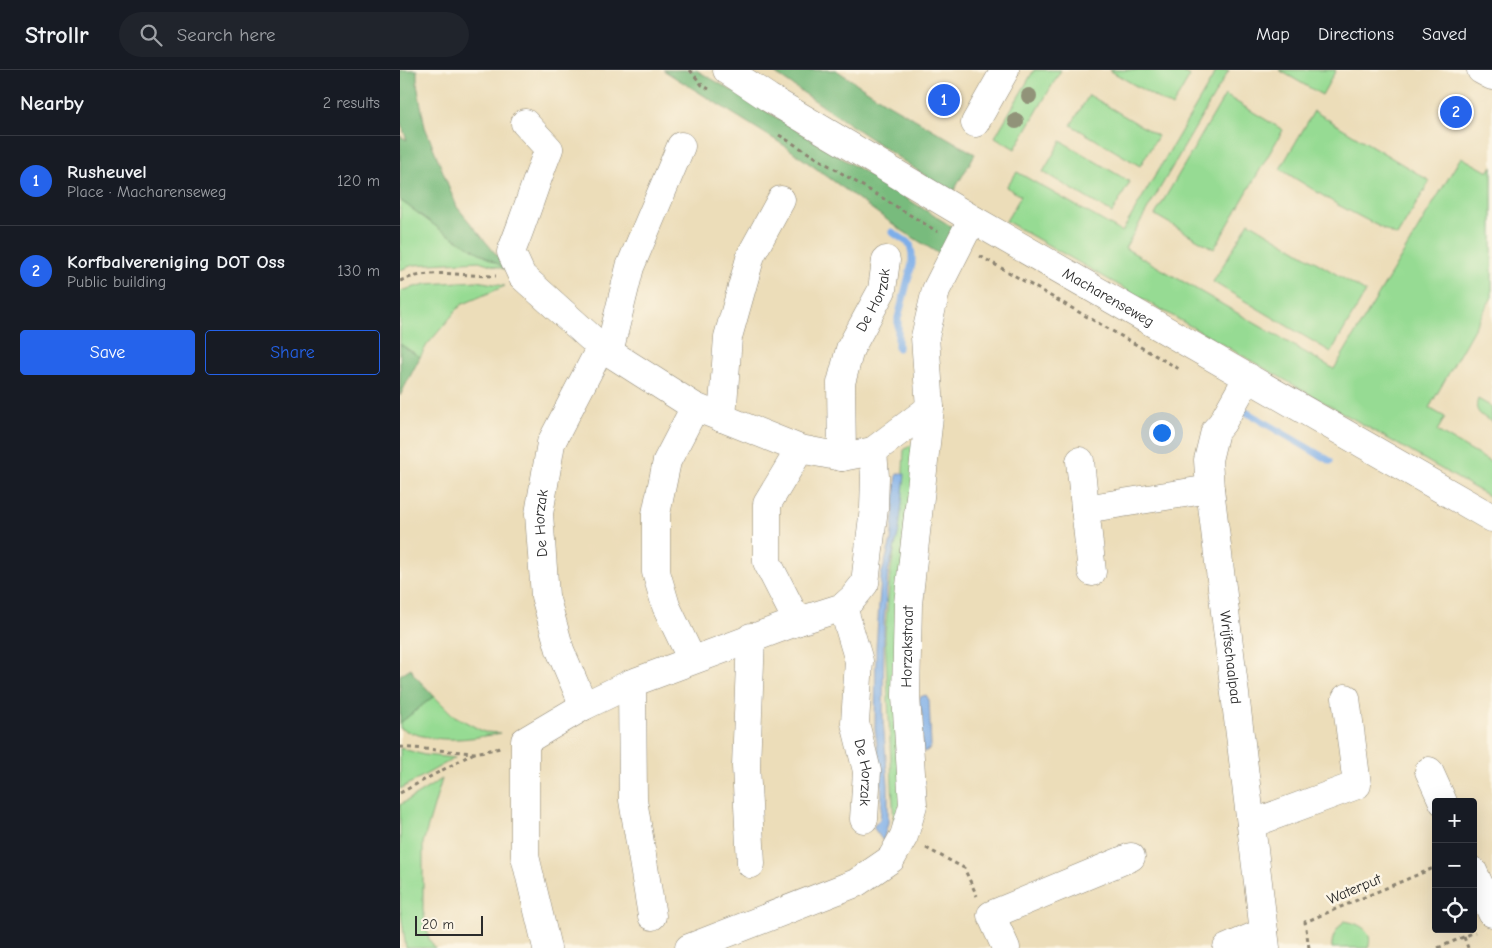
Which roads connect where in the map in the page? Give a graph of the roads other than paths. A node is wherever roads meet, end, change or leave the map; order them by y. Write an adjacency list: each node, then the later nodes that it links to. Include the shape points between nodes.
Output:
1 (727, 70): 9 (street, Macharenseweg)
2 (1005, 70): 6 (street)
3 (1481, 70): 4 (street)
4 (1492, 76)
5 (525, 123): 11 (street, via 549,149 511,252 522,276)
6 (974, 123)
7 (680, 146): 11 (street, De Horzak, via 630,267)
8 (781, 200): 15 (street, via 751,255 728,337)
9 (974, 220): 12 (street, Macharenseweg); 14 (street, Horzakstraat, via 964,233 936,290 925,337)
10 (886, 260): 18 (street, De Horzak, via 882,290 850,349 841,383)
11 (605, 349): 13 (street); 30 (street, De Horzak, via 551,443 539,514 545,596 560,650)
12 (1248, 377): 20 (street, Wrijfschaalpad, via 1215,431 1208,460); 22 (street, Macharenseweg)
13 (695, 407): 15 (street); 27 (street, via 667,461 656,514 656,572 666,606)
14 (930, 408): 17 (street); 42 (street, Horzakstraat, via 908,604 906,696 913,805 904,836 891,859 856,884)
15 (722, 418): 16 (street)
16 (800, 449): 18 (street); 25 (street, via 767,504 767,562)
17 (872, 451): 18 (street); 24 (street, via 874,508 866,584)
18 (842, 457)
19 (1080, 461): 21 (street)
20 (1210, 489): 21 (street); 34 (street, Wrijfschaalpad)
21 (1085, 509): 23 (street)
22 (1492, 518)
23 (1092, 572)
24 (843, 607): 25 (street); 33 (street, De Horzak, via 859,661 855,723 867,771)
25 (799, 621): 26 (street)
26 (751, 638): 27 (street); 36 (street, via 746,766)
27 (692, 660): 28 (street)
28 (632, 683): 30 (street); 38 (street, via 633,800)
29 (1346, 698): 34 (street, via 1357,785)
30 (584, 706): 41 (street, via 525,741 525,856)
31 (1429, 771): 32 (street)
32 (1441, 798)
33 (864, 819)
34 (1251, 824): 40 (street, Wrijfschaalpad)
35 (1131, 857): 43 (street, via 991,915)
36 (751, 864)
37 (1477, 888): 39 (street)
38 (652, 916)
39 (1485, 922)
40 (1265, 940): 44 (street)
41 (547, 948)
42 (689, 948)
43 (1006, 948)
44 (1227, 948)

